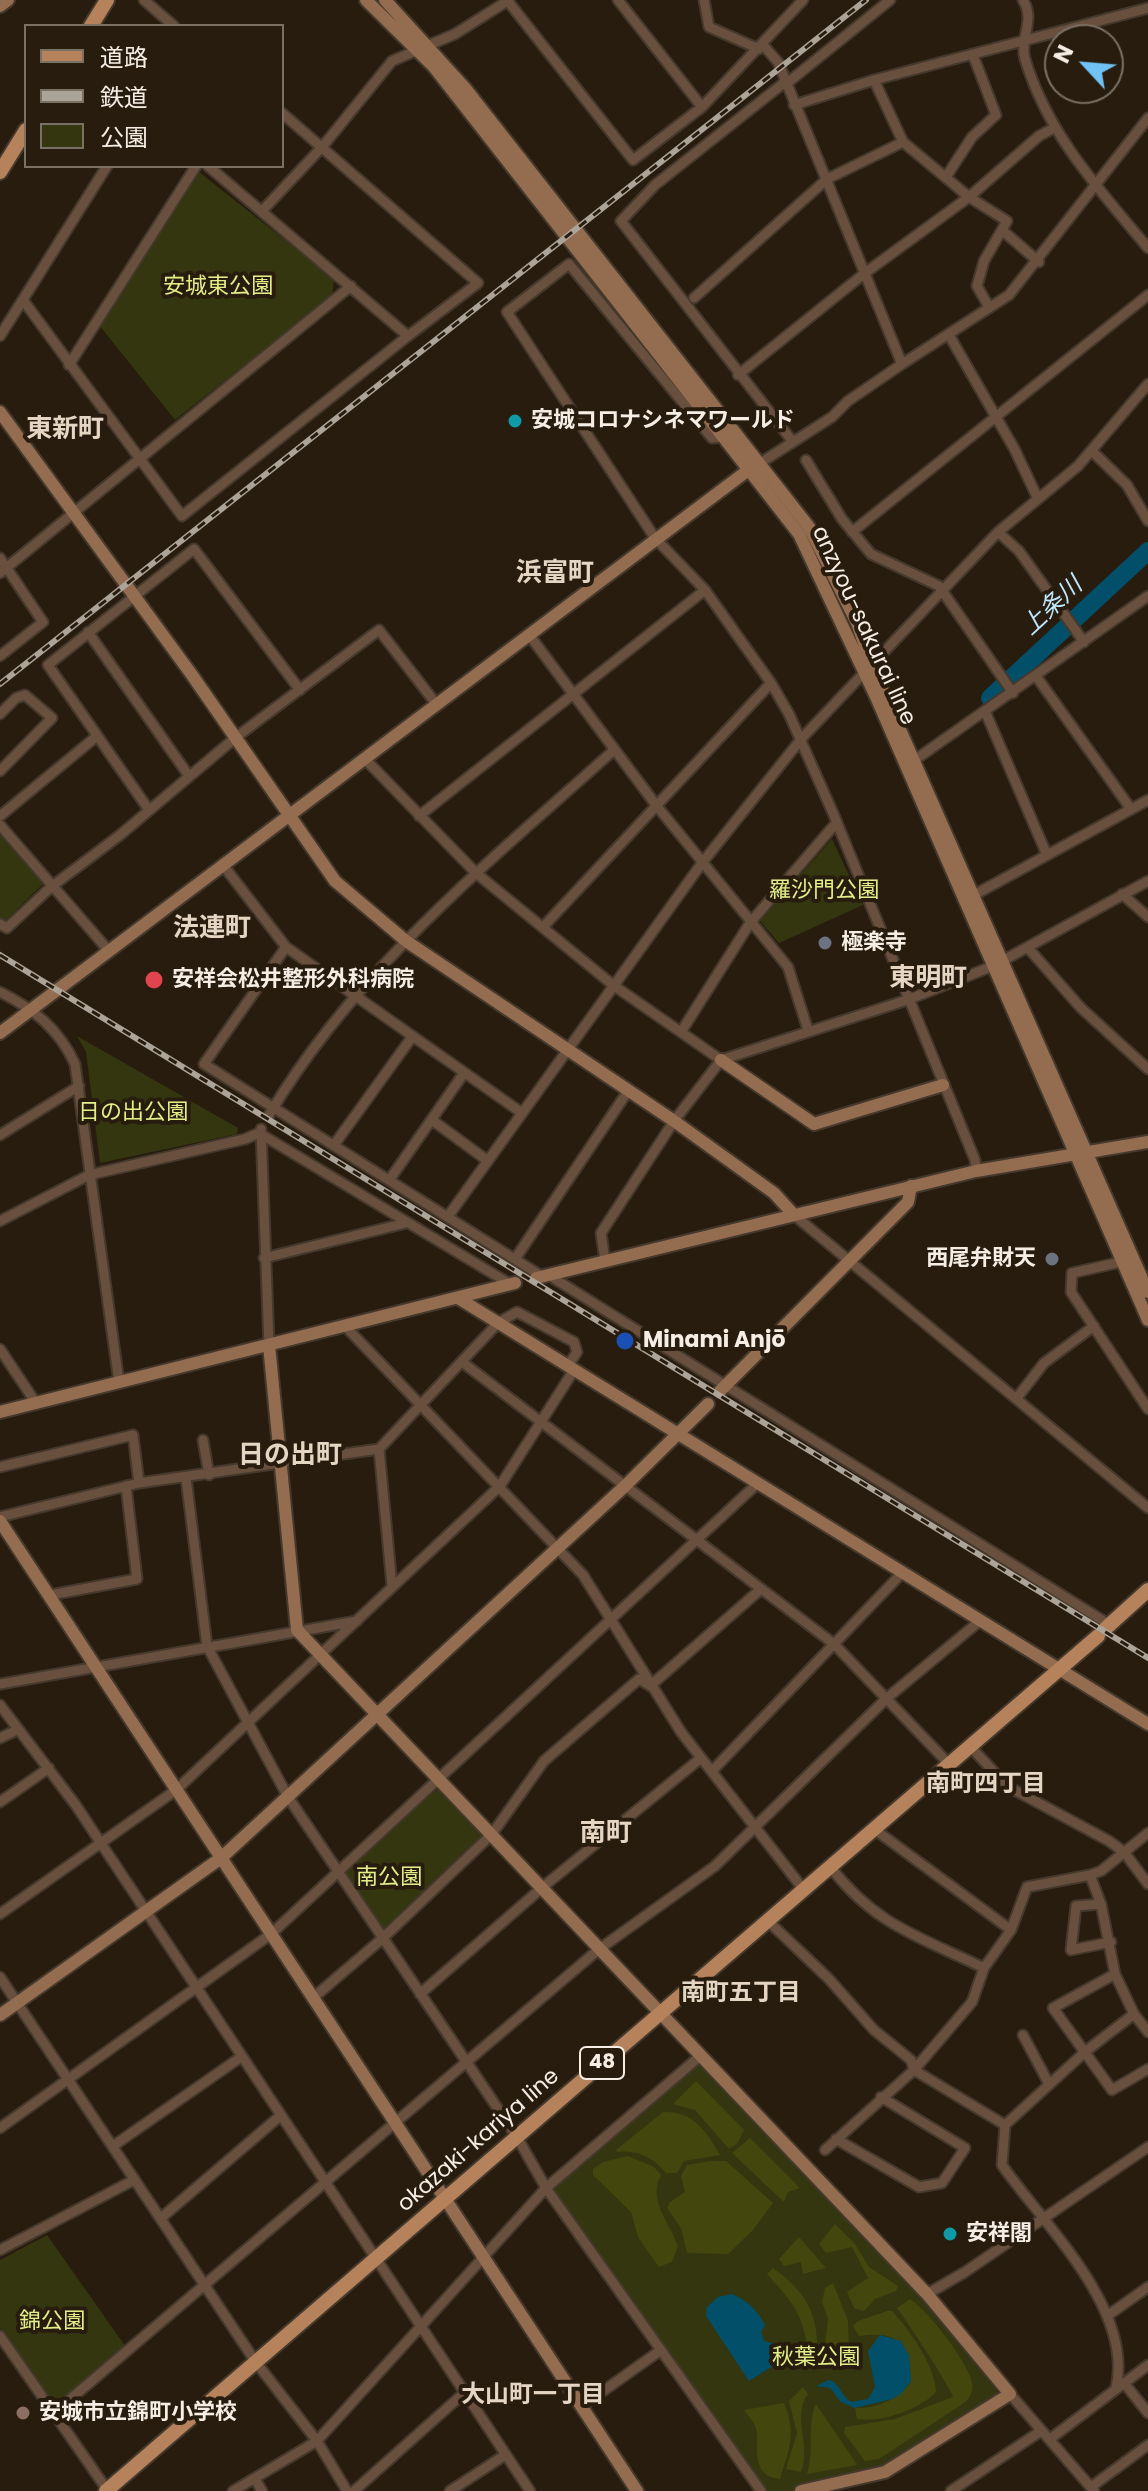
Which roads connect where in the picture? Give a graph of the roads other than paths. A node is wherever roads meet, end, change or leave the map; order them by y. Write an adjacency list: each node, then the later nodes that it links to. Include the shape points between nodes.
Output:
1 (8, 0): 12 (street)
2 (107, 0): 14 (main road)
3 (144, 0): 15 (street)
4 (366, 0): 18 (street, anzyou-sakurai line)
5 (385, 0): 18 (street, anzyou-sakurai line)
6 (508, 0): 18 (street); 23 (street, via 633,160)
7 (618, 0): 23 (street)
8 (704, 0): 17 (street, via 709,27)
9 (803, 0): 17 (street)
10 (890, 0): 21 (street)
11 (1023, 0): 16 (street, via 1031,13)
12 (0, 6)
13 (1148, 8): 16 (street)
14 (92, 24)
15 (172, 24)
16 (1025, 41): 19 (street); 26 (street, via 1025,59)
17 (761, 47): 21 (street, via 778,62); 23 (street)
18 (426, 49): 29 (street, via 392,61); 57 (street, anzyou-sakurai line); 62 (street, anzyou-sakurai line)
19 (973, 55): 20 (street); 34 (street, via 996,115 972,137)
20 (874, 80): 22 (street); 28 (street)
21 (786, 83): 22 (street); 53 (street, via 655,185 621,221)
22 (794, 105): 35 (street)
23 (702, 107)
24 (284, 115): 29 (street)
25 (1148, 118): 36 (street)
26 (1054, 128): 36 (street); 37 (street)
27 (24, 133): 33 (main road)
28 (903, 142): 34 (street); 35 (street)
29 (323, 146): 38 (street); 50 (street, via 478,283)
30 (106, 168): 46 (street)
31 (195, 168): 52 (street)
32 (210, 168): 38 (street)
33 (0, 172)
34 (946, 177): 37 (street)
35 (827, 179): 42 (street); 45 (street)
36 (1096, 189): 40 (street); 41 (street)
37 (969, 197): 39 (street, via 1007,221); 42 (street)
38 (262, 211): 43 (street)
39 (1003, 231): 41 (street); 47 (street, via 984,261 977,286)
40 (1148, 248)
41 (1039, 262): 47 (street, via 1009,295)
42 (865, 273): 51 (street); 53 (street)
43 (351, 286): 50 (street); 61 (street)
44 (1148, 295): 56 (street)
45 (694, 298)
46 (23, 300): 49 (street); 52 (street)
47 (989, 307): 48 (street)
48 (949, 335): 51 (street); 56 (street)
49 (0, 336)
50 (408, 336): 61 (street, via 186,515 179,515)
51 (902, 364): 58 (street)
52 (69, 365): 61 (street)
53 (738, 375): 58 (street)
54 (1148, 384): 59 (street)
55 (0, 412): 64 (street)
56 (994, 417): 63 (street); 66 (street)
57 (726, 437): 62 (street, anzyou-sakurai line); 68 (street, via 712,438 569,264 507,312)
58 (793, 442): 62 (street)
59 (1093, 452): 63 (street); 65 (street, via 1127,485)
60 (806, 460): 66 (street)
61 (139, 462): 64 (street)
62 (756, 466): 68 (street); 79 (street, anzyou-sakurai line, via 799,534)
63 (1038, 499): 67 (street)
64 (74, 513): 70 (street); 74 (street)
65 (1148, 521)
66 (852, 532): 72 (street, via 871,554 939,586)
67 (998, 532): 72 (street); 77 (street, via 1019,551)
68 (655, 538): 71 (street); 76 (street)
69 (0, 558): 70 (street)
70 (4, 570): 78 (street, via 43,622)
71 (705, 590): 81 (street); 84 (street)
72 (943, 593): 79 (street); 83 (street)
73 (1148, 596): 77 (street)
74 (134, 597): 75 (street); 82 (street, via 194,549); 89 (street)
75 (88, 632): 88 (street, via 48,665); 95 (street)
76 (530, 636): 84 (street); 85 (street)
77 (1084, 642): 80 (street)
78 (0, 656)
79 (868, 669): 90 (street); 93 (street, anzyou-sakurai line)
80 (1036, 676): 83 (street); 98 (street)
81 (771, 683): 90 (street); 97 (street)
82 (300, 690): 85 (street, via 379,630); 89 (street)
83 (1013, 693): 86 (street)
84 (575, 695): 91 (street); 101 (street)
85 (437, 705): 92 (street)
86 (985, 711): 93 (street); 105 (street)
87 (0, 714): 94 (street, via 25,695 52,718)
88 (97, 736): 99 (street); 100 (street)
89 (235, 738): 95 (street); 102 (street)
90 (802, 738): 103 (street); 106 (street)
91 (614, 750): 97 (street); 108 (street)
92 (364, 758): 101 (street); 102 (street)
93 (911, 762): 112 (street, anzyou-sakurai line); 121 (street, anzyou-sakurai line)
94 (0, 771)
95 (189, 776): 99 (street)
96 (1148, 800): 98 (street)
97 (656, 805): 106 (street); 116 (street)
98 (1131, 809): 105 (street)
99 (149, 810): 110 (street)
100 (0, 816)
101 (419, 816): 108 (street)
102 (288, 817): 107 (street); 117 (street, via 335,881)
103 (837, 822): 114 (street); 125 (street)
104 (0, 825): 110 (street)
105 (1047, 855): 112 (street)
106 (702, 863): 114 (street); 122 (street)
107 (223, 865): 118 (street); 120 (street)
108 (476, 873): 116 (street); 117 (street)
109 (1148, 881): 111 (street)
110 (51, 887): 115 (street, via 7,928); 120 (street)
111 (1122, 894): 113 (street); 119 (street)
112 (974, 895): 121 (street, anzyou-sakurai line)
113 (1148, 917)
114 (750, 923): 127 (street, via 788,967); 128 (street)
115 (0, 924)
116 (543, 927): 122 (street)
117 (406, 941): 124 (street); 131 (street)
118 (286, 947): 124 (street); 138 (street, via 204,1064)
119 (1029, 949): 121 (street); 133 (street)
120 (109, 951): 126 (street)
121 (998, 964): 125 (street); 146 (street, anzyou-sakurai line); 147 (street, anzyou-sakurai line)
122 (613, 985): 128 (street); 131 (street)
123 (0, 992): 126 (street)
124 (354, 997): 130 (street); 138 (street)
125 (907, 1000): 127 (street); 135 (street)
126 (33, 1008): 129 (street); 136 (street, via 66,1044)
127 (808, 1030): 132 (street)
128 (681, 1032): 132 (street)
129 (0, 1033)
130 (412, 1037): 134 (street); 145 (street)
131 (568, 1050): 137 (street); 139 (street)
132 (721, 1060): 135 (street, via 814,1124); 141 (street)
133 (1148, 1069)
134 (464, 1073): 139 (street); 140 (street)
135 (943, 1085): 149 (street)
136 (79, 1086): 143 (street); 150 (street)
137 (628, 1091): 141 (street); 158 (street)
138 (272, 1112): 145 (street)
139 (522, 1113): 148 (street)
140 (432, 1120): 148 (street); 151 (street)
141 (674, 1121): 154 (street, via 774,1193); 159 (street, via 601,1233)
142 (260, 1130): 150 (street, via 245,1139); 156 (street); 157 (street)
143 (0, 1135)
144 (1148, 1142): 146 (street)
145 (334, 1145): 151 (street)
146 (1086, 1150): 147 (street); 162 (street, anzyou-sakurai line)
147 (1072, 1153): 149 (street); 161 (street, anzyou-sakurai line)
148 (488, 1161): 153 (street)
149 (976, 1171): 152 (street)
150 (89, 1175): 155 (street); 175 (street)
151 (390, 1179): 153 (street)
152 (911, 1186): 154 (street); 160 (street, via 908,1202)
153 (449, 1215): 158 (street)
154 (794, 1215): 159 (street); 160 (street)
155 (0, 1221)
156 (406, 1223): 157 (street); 164 (street)
157 (264, 1258): 171 (street)
158 (515, 1259): 163 (street)
159 (605, 1261): 163 (street)
160 (851, 1262): 176 (street); 177 (street)
161 (1121, 1262): 167 (street, anzyou-sakurai line); 169 (street, via 1072,1273 1071,1292)
162 (1144, 1273): 165 (street, anzyou-sakurai line)
163 (543, 1277): 176 (street)
164 (512, 1284): 166 (street)
165 (1148, 1292)
166 (458, 1298): 168 (street); 170 (street)
167 (1148, 1320)
168 (498, 1323): 173 (street); 174 (street); 174 (street, via 522,1312 574,1342 577,1352)
169 (1094, 1326): 177 (street, via 1044,1363); 181 (street)
170 (346, 1327): 171 (street); 180 (street)
171 (269, 1345): 175 (street); 187 (street)
172 (0, 1349): 178 (street)
173 (462, 1362): 180 (street); 183 (street)
174 (571, 1368): 183 (street); 184 (street)
175 (119, 1382): 178 (street)
176 (722, 1389): 209 (street)
177 (1016, 1399): 196 (street)
178 (36, 1403): 182 (street)
179 (708, 1404): 184 (street)
180 (421, 1406): 186 (street); 194 (street)
181 (1148, 1409)
182 (0, 1412)
183 (540, 1423): 194 (street); 195 (street)
184 (678, 1432): 192 (street); 195 (street)
185 (203, 1440): 189 (street)
186 (379, 1449): 187 (street); 201 (street)
187 (280, 1463): 189 (street); 208 (street)
188 (0, 1467): 191 (street, via 133,1435)
189 (209, 1475): 190 (street)
190 (186, 1478): 191 (street); 211 (street)
191 (139, 1483): 193 (street)
192 (758, 1483): 198 (street); 200 (street)
193 (126, 1486): 197 (street); 204 (street, via 137,1579)
194 (500, 1486): 199 (street); 201 (street)
195 (625, 1486): 198 (street); 199 (street)
196 (1148, 1508)
197 (0, 1519): 204 (street)
198 (695, 1539): 202 (street); 205 (street)
199 (558, 1547): 205 (street); 219 (street)
200 (902, 1573): 206 (street); 210 (street)
201 (392, 1586): 207 (street)
202 (761, 1589): 210 (street); 216 (street)
203 (1148, 1590): 209 (main road, okazaki-kariya line / 48)
204 (50, 1595): 213 (street)
205 (611, 1619): 216 (street); 229 (street)
206 (981, 1620): 214 (street); 217 (street)
207 (357, 1621): 208 (street); 212 (street)
208 (297, 1630): 211 (street); 212 (street)
209 (1105, 1630): 214 (main road, okazaki-kariya line / 48)
210 (834, 1644): 217 (street); 228 (street)
211 (207, 1646): 213 (street); 220 (street)
212 (320, 1656): 219 (street); 220 (street)
213 (94, 1668): 215 (street); 230 (street)
214 (1058, 1668): 221 (street); 224 (main road, okazaki-kariya line / 48)
215 (0, 1684)
216 (650, 1686): 225 (street); 236 (street, via 639,1679 544,1761)
217 (887, 1698): 226 (street); 233 (street)
218 (0, 1705): 222 (street)
219 (377, 1714): 229 (street); 231 (street)
220 (247, 1721): 230 (street); 231 (street)
221 (1148, 1724)
222 (17, 1730): 223 (street); 227 (street)
223 (0, 1738)
224 (970, 1746): 226 (main road, okazaki-kariya line / 48); 238 (street, via 1007,1786)
225 (701, 1758): 228 (street); 244 (street)
226 (949, 1764): 234 (main road, okazaki-kariya line / 48)
227 (49, 1768): 232 (street); 237 (street)
228 (713, 1770): 233 (street)
229 (439, 1779): 236 (street); 241 (street)
230 (176, 1790): 237 (street); 239 (street)
231 (288, 1797): 239 (street); 241 (street)
232 (0, 1802)
233 (756, 1826): 245 (street); 254 (street, via 715,1866)
234 (874, 1829): 240 (main road, okazaki-kariya line / 48); 250 (street)
235 (1148, 1833): 238 (street)
236 (492, 1834): 244 (street); 252 (street)
237 (101, 1843): 247 (street); 248 (street)
238 (1124, 1852): 242 (street); 243 (street)
239 (221, 1858): 247 (street); 251 (street)
240 (829, 1865): 245 (main road, okazaki-kariya line / 48); 255 (street, via 853,1896 882,1919)
241 (338, 1872): 251 (street); 252 (street)
242 (1090, 1875): 246 (street); 250 (street, via 1027,1887)
243 (1148, 1884)
244 (544, 1886): 254 (street); 259 (street)
245 (804, 1890): 249 (main road, okazaki-kariya line / 48)
246 (1101, 1904): 253 (street); 253 (street, via 1076,1906 1071,1950)
247 (145, 1913): 258 (street); 261 (street)
248 (0, 1914)
249 (768, 1921): 262 (main road, okazaki-kariya line / 48); 272 (street, via 874,2030 911,2060)
250 (1011, 1930): 255 (street)
251 (271, 1934): 258 (street); 260 (street)
252 (383, 1938): 259 (street); 260 (street)
253 (1111, 1942): 256 (street)
254 (598, 1950): 262 (street); 270 (street)
255 (984, 1968): 272 (street, via 972,2002)
256 (1115, 1974): 263 (street); 267 (street, via 1053,2008)
257 (0, 1977): 261 (street)
258 (195, 1988): 268 (street); 273 (street)
259 (420, 1994): 270 (street)
260 (313, 1998): 277 (street)
261 (17, 2003): 264 (street); 273 (street)
262 (661, 2012): 269 (street); 280 (main road, okazaki-kariya line / 48)
263 (1134, 2014): 265 (street); 267 (street)
264 (0, 2015)
265 (1147, 2030)
266 (1023, 2035): 274 (street)
267 (1086, 2051): 271 (street, via 1112,2090); 274 (street)
268 (241, 2057): 276 (street); 282 (street)
269 (699, 2057): 287 (street); 296 (street)
270 (467, 2063): 277 (street); 280 (street)
271 (1148, 2069)
272 (914, 2070): 275 (street); 278 (street)
273 (67, 2078): 279 (street); 282 (street)
274 (1049, 2084): 278 (street)
275 (881, 2097): 281 (street); 281 (street, via 965,2148 942,2183 919,2187)
276 (280, 2116): 286 (street); 289 (street)
277 (396, 2122): 286 (street); 288 (street)
278 (1005, 2125): 290 (street, via 1002,2165)
279 (0, 2128)
280 (517, 2137): 287 (street); 288 (main road, okazaki-kariya line / 48)
281 (836, 2139): 284 (street)
282 (113, 2146): 285 (street)
283 (1148, 2147): 290 (street)
284 (825, 2150)
285 (134, 2180): 289 (street); 291 (street)
286 (324, 2184): 293 (street); 294 (street)
287 (546, 2188): 292 (street); 300 (street)
288 (446, 2198): 292 (street); 293 (main road, okazaki-kariya line / 48)
289 (161, 2218): 294 (street)
290 (1041, 2219): 296 (street); 297 (street, via 1083,2272)
291 (0, 2250)
292 (483, 2256): 298 (street); 306 (street)
293 (374, 2261): 298 (street); 301 (main road, okazaki-kariya line / 48)
294 (204, 2286): 301 (street); 307 (street)
295 (1148, 2287): 297 (street)
296 (927, 2294): 305 (street)
297 (1107, 2316): 303 (street)
298 (420, 2329): 304 (street); 311 (street)
299 (0, 2336): 307 (street)
300 (661, 2350): 306 (street); 324 (street)
301 (255, 2361): 311 (street); 316 (main road, okazaki-kariya line / 48)
302 (1148, 2365): 303 (street)
303 (1120, 2385): 308 (street); 310 (street)
304 (464, 2393): 313 (street); 320 (street)
305 (1010, 2394): 309 (street); 325 (street, via 885,2472)
306 (582, 2406): 323 (street)
307 (54, 2413): 316 (street)
308 (1148, 2413)
309 (1041, 2431): 310 (street); 326 (street)
310 (1050, 2439): 315 (street)
311 (317, 2441): 314 (street); 319 (street)
312 (1148, 2445): 315 (street)
313 (505, 2455): 321 (street); 322 (street)
314 (255, 2479): 317 (street); 318 (street)
315 (1093, 2489)
316 (107, 2491)
317 (233, 2491)
318 (262, 2491)
319 (347, 2491)
320 (354, 2491)
321 (450, 2491)
322 (530, 2491)
323 (637, 2491)
324 (761, 2491)
325 (801, 2491)
326 (951, 2491)

